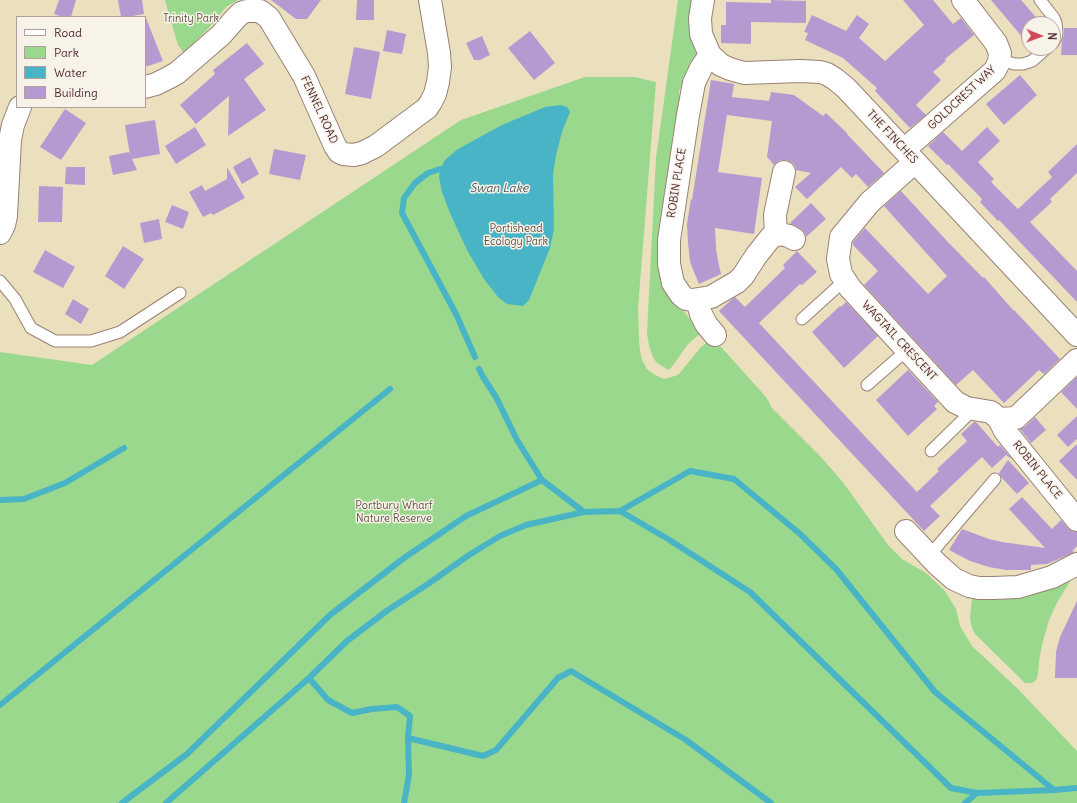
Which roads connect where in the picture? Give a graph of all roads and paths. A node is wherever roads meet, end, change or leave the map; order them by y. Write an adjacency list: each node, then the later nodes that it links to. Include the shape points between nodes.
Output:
1 (430, 0): 5 (street, FENNEL ROAD, via 440,68 431,102 427,108 376,146 362,153 347,155 339,152 335,146 304,76 269,18)
2 (703, 0): 7 (street, THE FINCHES, via 700,28)
3 (963, 0): 9 (street, GOLDCREST WAY, via 996,43)
4 (1040, 0): 6 (lane)
5 (265, 6): 10 (street, FENNEL ROAD, via 241,14 177,73 156,84)
6 (1052, 16)
7 (710, 55): 12 (street, THE FINCHES, via 720,65 744,73 800,70 827,74 846,88); 18 (street, ROBIN PLACE, via 694,83 669,240 668,264 673,283 686,299)
8 (1038, 56): 9 (lane, via 1023,64 1014,64)
9 (1000, 57): 12 (street, GOLDCREST WAY, via 992,73)
10 (146, 86)
11 (20, 108): 14 (street, via 10,140 6,216)
12 (909, 156): 15 (street, WAGTAIL CRESCENT, via 841,237 838,259); 21 (street, THE FINCHES)
13 (784, 172): 18 (street, via 776,215 785,237 771,237 737,282 711,297)
14 (0, 233)
15 (845, 280): 19 (lane); 22 (street, WAGTAIL CRESCENT)
16 (0, 281): 17 (lane, via 15,299 32,328 54,341 91,341 120,332)
17 (180, 292)
18 (697, 300): 20 (street, via 706,324)
19 (802, 319)
20 (715, 335)
21 (1077, 335)
22 (907, 350): 24 (lane); 25 (street, WAGTAIL CRESCENT, via 955,402)
23 (1077, 360): 26 (street, via 1016,418)
24 (867, 384)
25 (974, 409): 26 (street, WAGTAIL CRESCENT, via 991,412); 27 (lane)
26 (999, 419): 29 (street, ROBIN PLACE, via 1005,431)
27 (930, 451)
28 (995, 479): 31 (lane)
29 (1077, 520)
30 (906, 531): 31 (street)
31 (929, 556): 32 (street, via 954,579 979,588 1018,587 1052,577)
32 (1077, 564)

